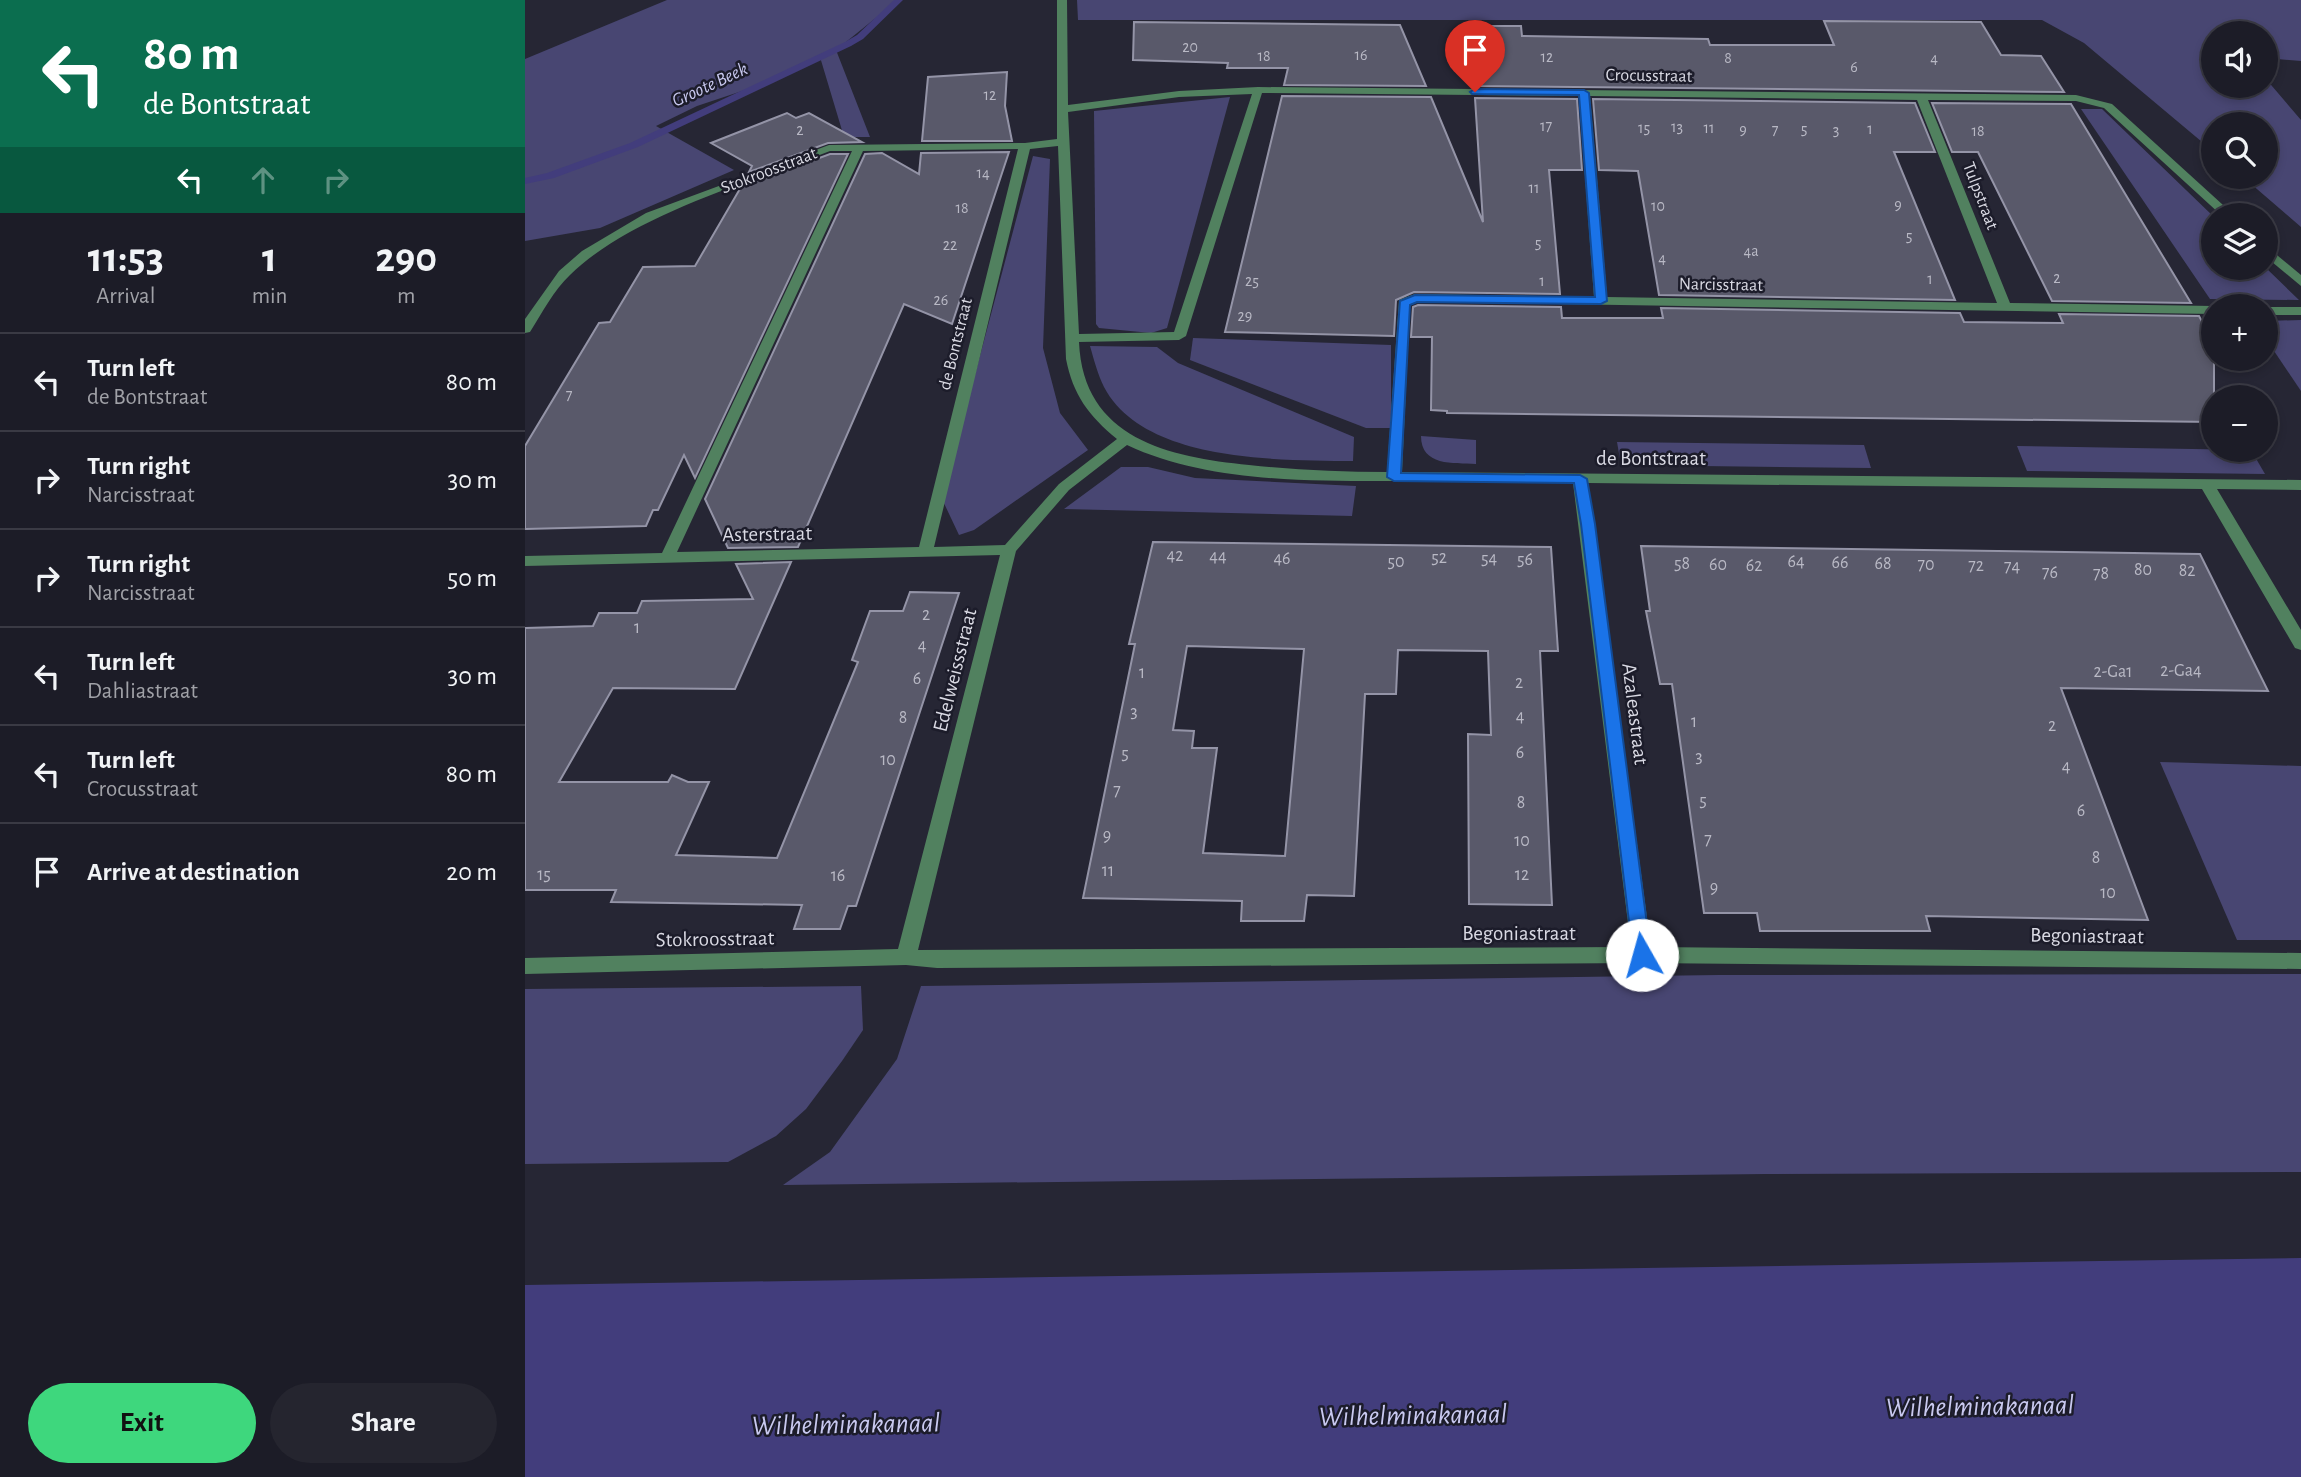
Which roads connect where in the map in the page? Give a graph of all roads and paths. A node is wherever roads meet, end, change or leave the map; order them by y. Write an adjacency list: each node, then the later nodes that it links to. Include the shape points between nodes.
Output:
1 (1062, 0): 5 (street, de Bontstraat)
2 (1258, 90): 3 (street, Crocusstraat); 5 (street, Crocusstraat, via 1179,94); 18 (street, via 1179,335)
3 (1584, 93): 4 (street, Crocusstraat); 12 (street)
4 (1923, 98): 9 (street, Crocusstraat, via 2076,98 2108,106); 13 (street, Tulpstraat)
5 (1064, 109): 6 (street, de Bontstraat)
6 (1063, 142): 7 (street, Stokroosstraat); 18 (street, de Bontstraat)
7 (1025, 146): 8 (street, Stokroosstraat); 25 (street, de Bontstraat)
8 (859, 148): 17 (street, Stokroosstraat, via 829,148 650,216 586,254 563,274); 26 (street)
9 (2215, 203)
10 (2278, 261): 11 (street)
11 (2301, 282)
12 (1601, 301): 13 (street, Narcisstraat); 20 (street, Narcisstraat, via 1415,298 1404,303)
13 (2005, 307): 14 (street, Narcisstraat)
14 (2201, 310)
15 (2278, 311): 16 (street)
16 (2301, 311)
17 (525, 329)
18 (1072, 338): 19 (street, de Bontstraat, via 1078,383 1091,407)
19 (1126, 439): 20 (street, de Bontstraat, via 1205,465 1307,476); 24 (street, Edelweissstraat, via 1063,487)
20 (1394, 477): 21 (street, de Bontstraat)
21 (1580, 479): 22 (street, de Bontstraat); 29 (street, Azaleastraat)
22 (2207, 484): 23 (street, de Bontstraat); 28 (street)
23 (2301, 485)
24 (1009, 550): 25 (street, Asterstraat); 30 (street, Edelweissstraat)
25 (925, 552): 26 (street, Asterstraat)
26 (667, 558): 27 (street, Asterstraat)
27 (525, 561)
28 (2301, 644)
29 (1642, 955): 30 (street, Begoniastraat); 31 (street, Begoniastraat)
30 (906, 957): 32 (street, Stokroosstraat)
31 (2301, 961)
32 (525, 966)

